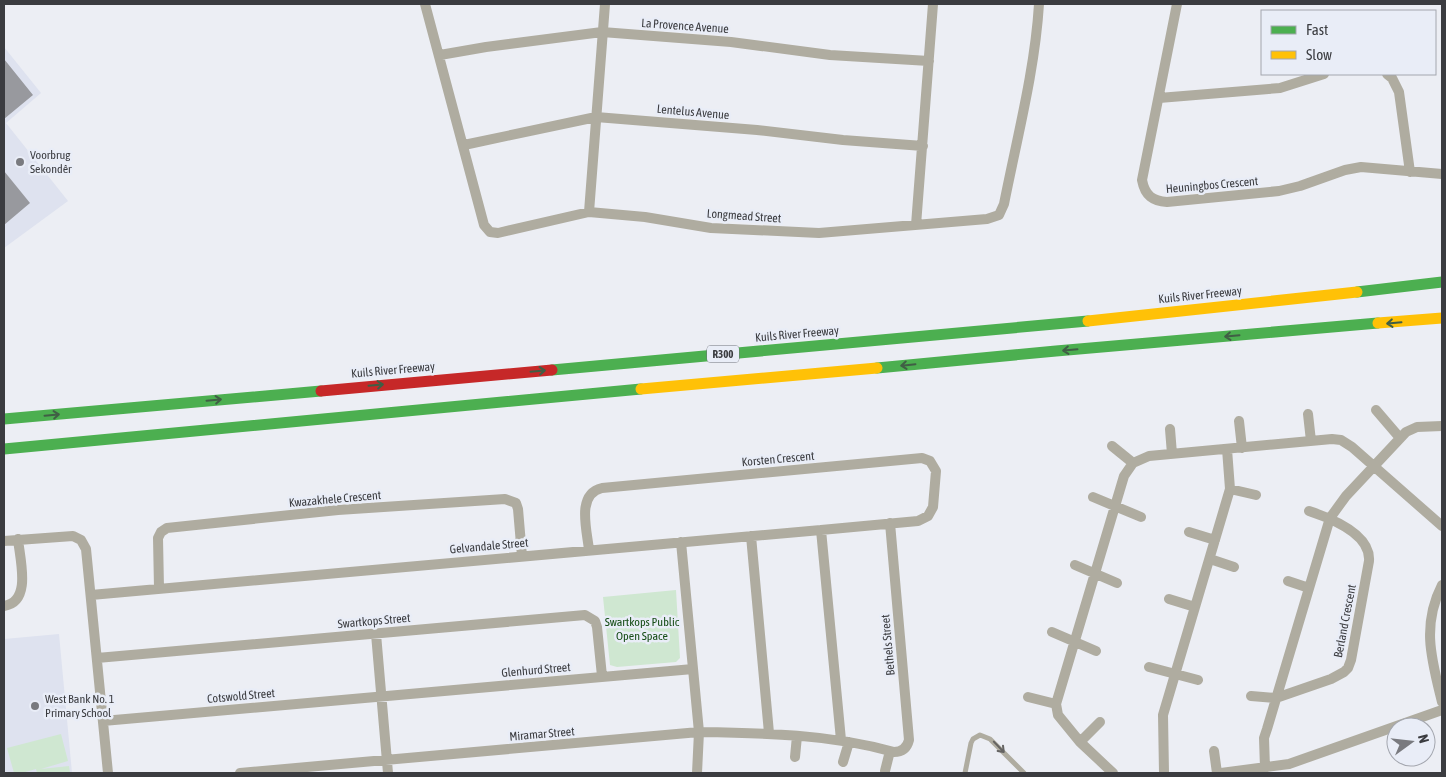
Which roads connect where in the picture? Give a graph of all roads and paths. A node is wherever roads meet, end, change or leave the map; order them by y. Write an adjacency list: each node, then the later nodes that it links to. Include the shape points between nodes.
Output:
1 (425, 4): 7 (street)
2 (604, 4): 6 (street)
3 (933, 4): 8 (street)
4 (1039, 4): 18 (street, Longmead Street, via 1034,48 1000,215 986,220)
5 (1177, 4): 11 (street, Heuningbos Crescent)
6 (602, 32): 7 (street, La Provence Avenue); 8 (street, La Provence Avenue, via 730,42 830,55); 12 (street)
7 (440, 55): 13 (street)
8 (929, 61): 14 (street)
9 (1321, 75): 11 (street, via 1280,88)
10 (1388, 75): 15 (street, via 1398,92)
11 (1159, 98): 15 (street, Heuningbos Crescent, via 1142,180 1149,197 1160,201 1279,191 1361,167)
12 (596, 117): 13 (street, Lentelus Avenue); 14 (street, Lentelus Avenue); 17 (street)
13 (464, 145): 17 (street, Longmead Street, via 484,225 490,232 498,233)
14 (923, 146): 18 (street)
15 (1410, 172): 16 (street, Heuningbos Crescent)
16 (1442, 174)
17 (589, 212): 18 (street, Longmead Street, via 711,228 819,234)
18 (916, 225)
19 (1442, 282): 23 (highway, Kuils River Freeway / R300, one-way to 19, via 1056,325)
20 (1442, 318): 31 (highway, R300, one-way to 31)
21 (1376, 410): 27 (street)
22 (1308, 414): 28 (street)
23 (4, 419)
24 (1239, 421): 30 (street)
25 (1442, 426): 27 (street, via 1413,428)
26 (1170, 429): 33 (street)
27 (1400, 438): 35 (street)
28 (1311, 441): 30 (street); 35 (street, via 1341,440)
29 (1112, 446): 34 (street)
30 (1242, 448): 32 (street)
31 (4, 449)
32 (1227, 449): 33 (street); 36 (street)
33 (1172, 454): 34 (street, via 1149,456)
34 (1133, 463): 39 (street, via 1124,476)
35 (1373, 465): 42 (street); 44 (street)
36 (1230, 489): 37 (street); 49 (street)
37 (1256, 495)
38 (1093, 497): 39 (street)
39 (1115, 506): 41 (street); 57 (street)
40 (1309, 510): 42 (street, Berland Crescent)
41 (1141, 517)
42 (1330, 518): 62 (street); 80 (street, Berland Crescent, via 1360,540 1369,555 1351,660 1340,675)
43 (890, 523): 45 (street, Gelvandale Street); 52 (street, Korsten Crescent, via 921,520 930,514 936,474 930,461 922,458 602,488 592,492 585,505); 92 (street, Bethels Street, via 909,740 902,750)
44 (1442, 526)
45 (821, 530): 47 (street, Gelvandale Street); 89 (street)
46 (1189, 532): 49 (street)
47 (751, 536): 51 (street, Gelvandale Street); 87 (street)
48 (18, 540): 50 (street); 63 (street, via 69,536 80,540 86,549); 65 (street, via 21,593 16,602)
49 (1215, 540): 54 (street)
50 (4, 541)
51 (681, 542): 52 (street, Gelvandale Street); 73 (street)
52 (589, 550): 53 (street, Gelvandale Street)
53 (522, 556): 61 (street, Gelvandale Street); 61 (street, Kwazakhele Crescent, via 518,509 516,504 505,499 338,510 167,528 158,538)
54 (1210, 559): 56 (street); 66 (street)
55 (1075, 565): 57 (street)
56 (1234, 567)
57 (1095, 573): 59 (street); 69 (street)
58 (1288, 581): 62 (street)
59 (1117, 583)
60 (1442, 586): 81 (street, via 1431,616 1429,634)
61 (159, 588): 63 (street, Gelvandale Street)
62 (1309, 588): 80 (street)
63 (91, 594): 71 (street)
64 (1169, 599): 66 (street)
65 (4, 606)
66 (1195, 607): 74 (street)
67 (1052, 632): 69 (street)
68 (376, 634): 71 (street, Swartkops Street); 75 (street, Swartkops Street, via 585,615 598,627); 77 (street)
69 (1075, 642): 70 (street); 82 (street)
70 (1096, 651)
71 (97, 658): 84 (street)
72 (1149, 667): 74 (street)
73 (693, 669): 75 (street, Glenhurd Street); 86 (street)
74 (1174, 674): 76 (street); 105 (street, via 1163,715)
75 (602, 676): 77 (street, Glenhurd Street)
76 (1198, 680)
77 (382, 696): 84 (street, Cotswold Street); 94 (street)
78 (1251, 696): 80 (street)
79 (1028, 697): 82 (street)
80 (1276, 698): 96 (street, via 1264,738)
81 (1442, 702)
82 (1056, 704): 90 (street, via 1058,714)
83 (1442, 710): 96 (street, via 1304,759)
84 (103, 721): 98 (street)
85 (1100, 722): 90 (street)
86 (699, 732): 87 (street); 94 (street, Miramar Street); 101 (street)
87 (769, 733): 88 (street)
88 (797, 736): 89 (street); 93 (street)
89 (845, 741): 92 (street); 95 (street)
90 (1080, 742): 104 (street)
91 (1214, 750): 106 (street)
92 (890, 751): 97 (street)
93 (795, 757)
94 (387, 760): 99 (street, Miramar Street); 100 (street)
95 (844, 762)
96 (1265, 768): 107 (street)
97 (886, 771)
98 (108, 773)
99 (240, 773)
100 (388, 773)
101 (697, 773)
102 (965, 773): 103 (lane, one-way to 103, via 971,743 980,735 990,739)
103 (1024, 773)
104 (1113, 773)
105 (1164, 773)
106 (1217, 773)
107 (1221, 773)

